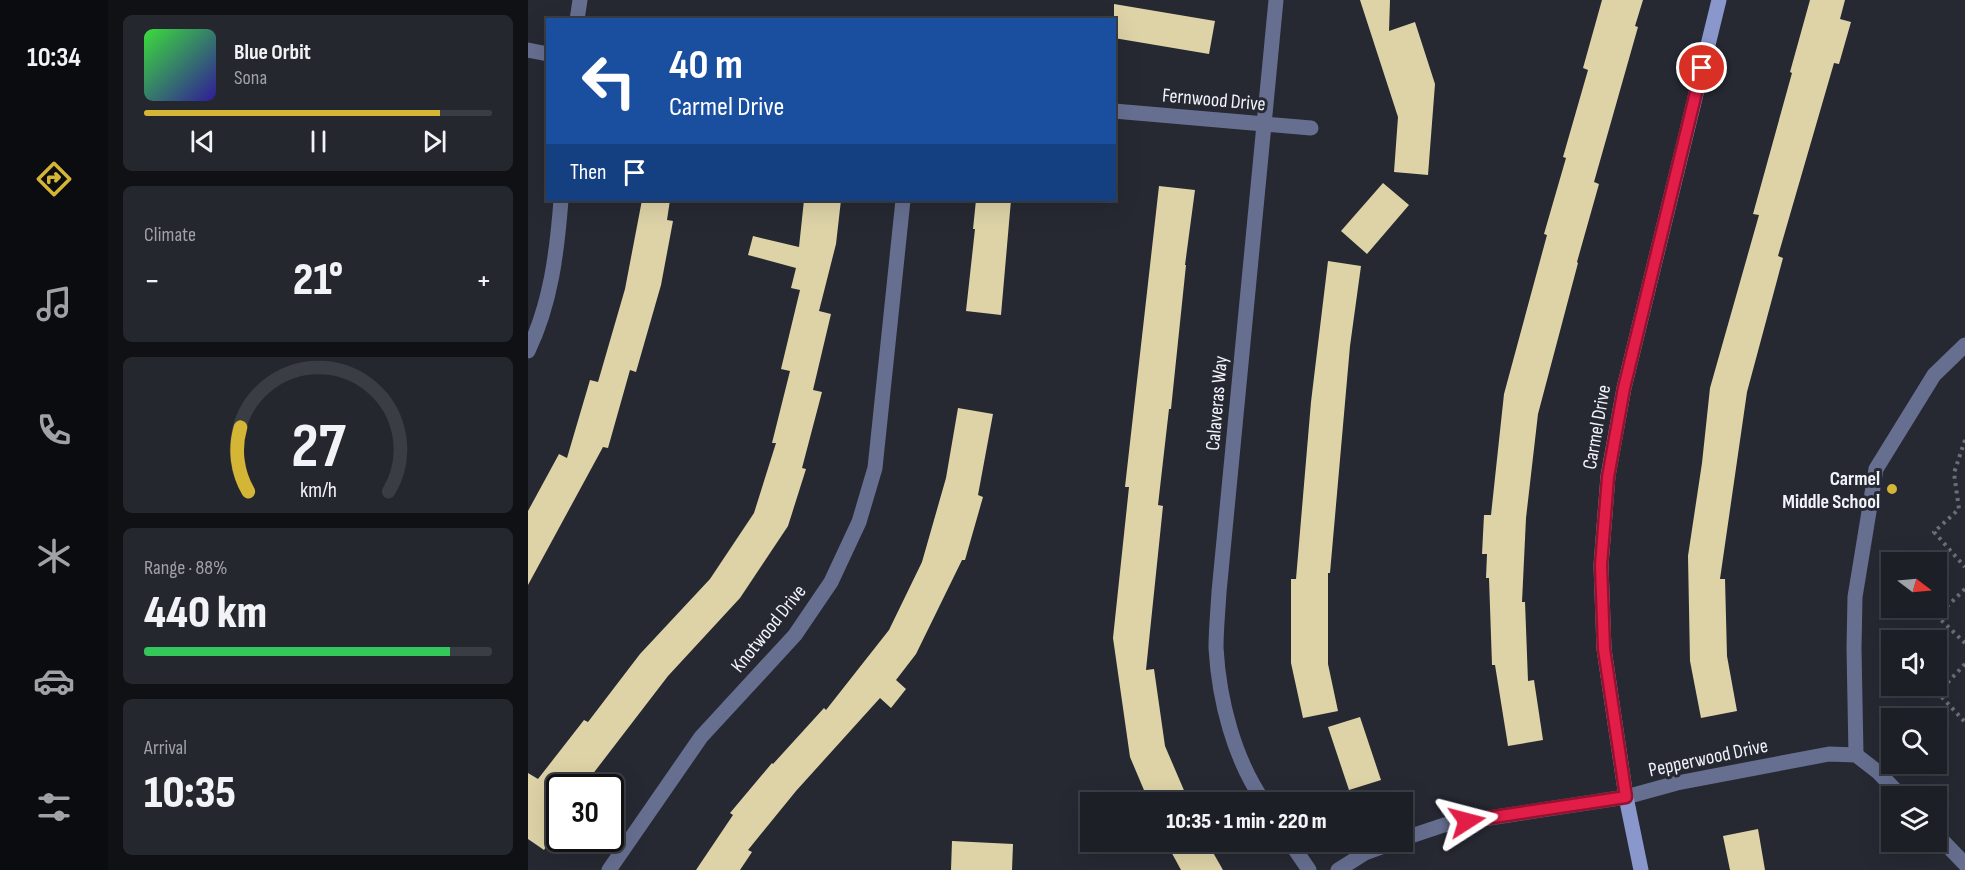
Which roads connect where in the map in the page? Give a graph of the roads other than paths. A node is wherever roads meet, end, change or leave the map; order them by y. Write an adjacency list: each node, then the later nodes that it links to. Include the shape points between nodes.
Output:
1 (580, 0): 4 (street)
2 (1276, 0): 8 (street, Calaveras Way)
3 (1719, 0): 17 (street, Carmel Drive, via 1624,388 1608,477 1601,565 1604,649)
4 (578, 18)
5 (528, 50): 6 (street)
6 (546, 54)
7 (1116, 111): 8 (street, Fernwood Drive)
8 (1264, 125): 9 (street, Fernwood Drive); 16 (street, Calaveras Way, via 1216,646 1221,695)
9 (1311, 128)
10 (561, 201): 13 (street, via 550,290)
11 (903, 201): 23 (street, Knotwood Drive, via 875,468 859,522 831,582 795,635 701,737)
12 (1965, 345): 14 (street, via 1934,375 1876,469 1855,597)
13 (528, 351)
14 (1856, 755): 15 (street); 17 (street, Pepperwood Drive, via 1829,754 1677,783)
15 (1891, 786)
16 (1256, 792)
17 (1626, 797): 18 (street, Pepperwood Drive, via 1444,825); 26 (street, Carmel Drive)
18 (1413, 835)
19 (1947, 845): 22 (street)
20 (1297, 852): 24 (street)
21 (1368, 852): 25 (street)
22 (1965, 864)
23 (609, 870)
24 (1309, 870)
25 (1338, 870)
26 (1641, 870)

